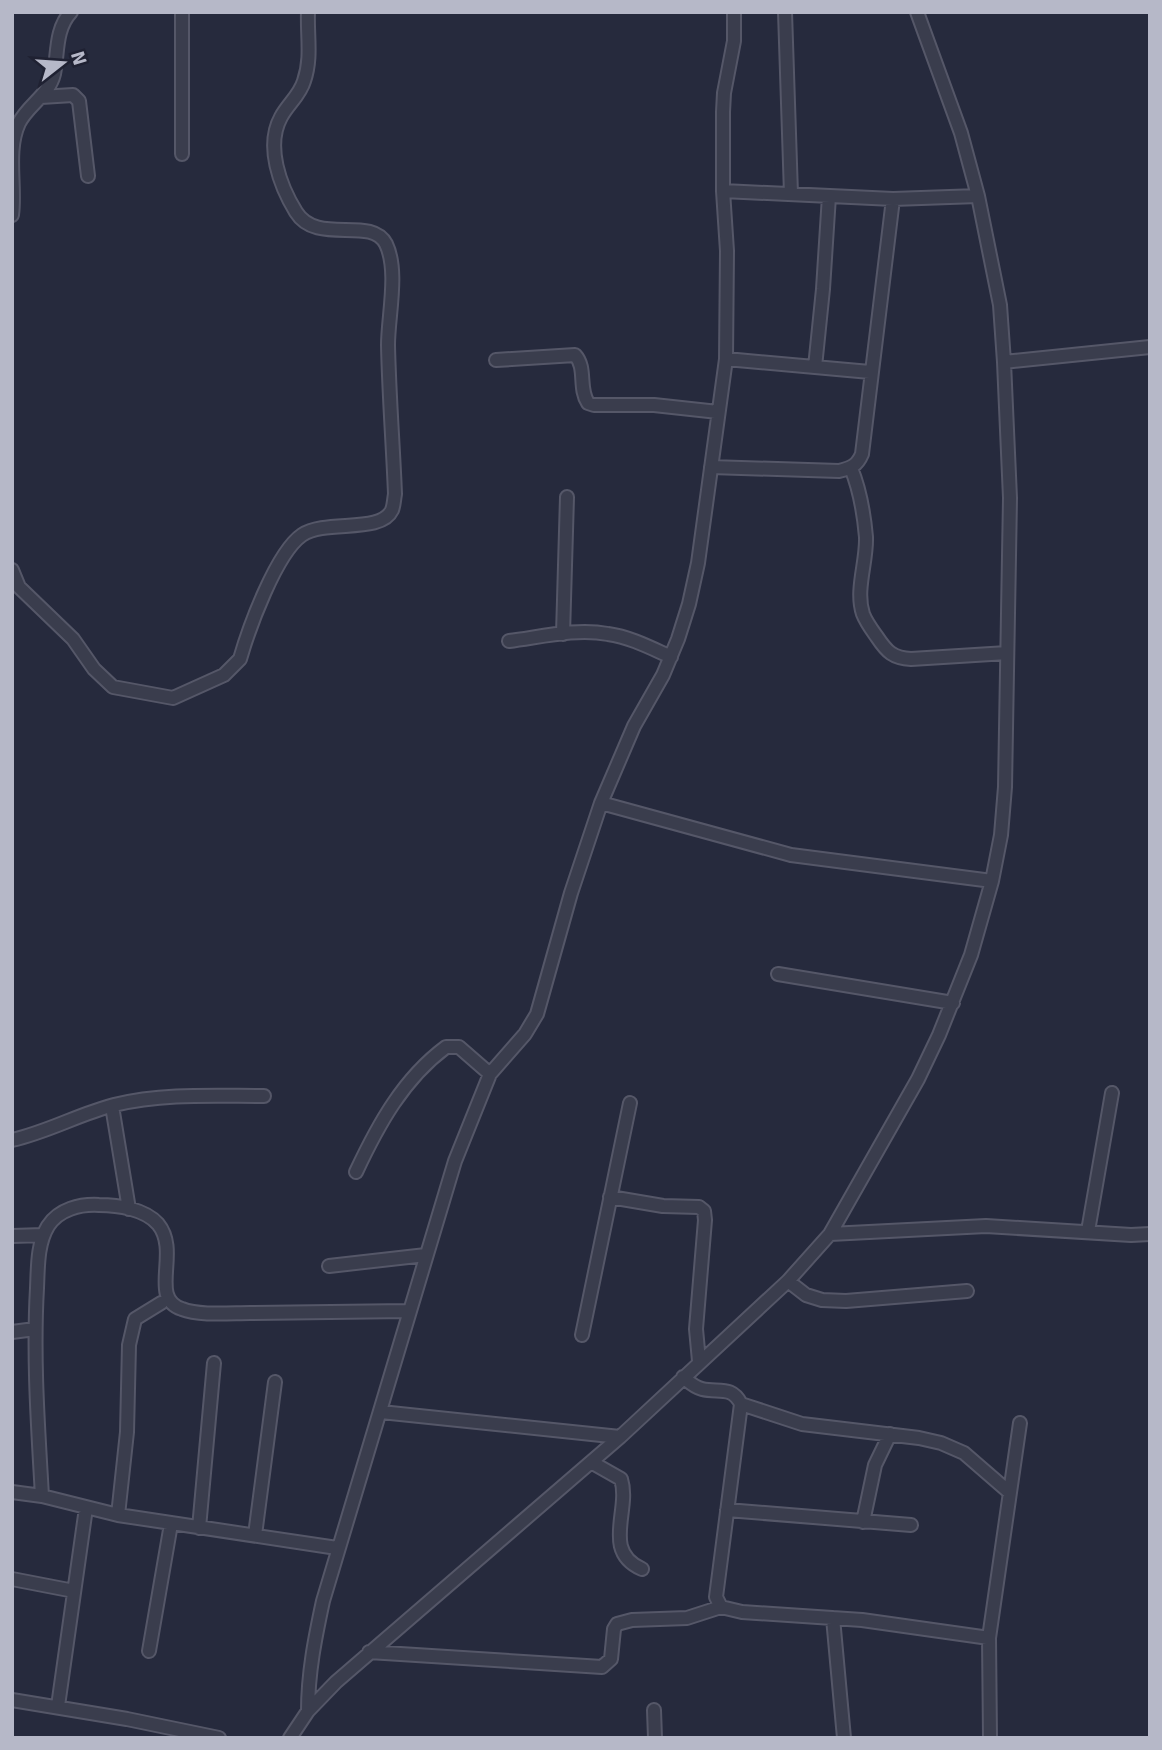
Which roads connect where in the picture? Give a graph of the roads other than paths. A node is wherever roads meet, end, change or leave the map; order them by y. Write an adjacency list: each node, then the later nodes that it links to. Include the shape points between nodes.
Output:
1 (71, 12): 7 (street, via 59,34 53,76)
2 (182, 12): 8 (street)
3 (308, 12): 26 (street, via 309,63 299,94 280,119 274,150 280,179 304,223 318,229 372,233 389,252 395,494 391,511 372,524 326,526 302,536 273,575 233,668 173,698 113,687 73,639 19,587)
4 (734, 12): 10 (street, via 734,41 724,93)
5 (785, 12): 11 (street)
6 (917, 12): 13 (street, via 961,133)
7 (41, 97): 9 (street, via 68,94 79,101); 15 (street, via 27,110 14,141)
8 (182, 154)
9 (89, 176)
10 (723, 191): 11 (street); 17 (street)
11 (790, 194): 12 (street)
12 (829, 196): 14 (street); 20 (street)
13 (978, 196): 14 (street); 19 (street, via 1000,305)
14 (893, 199): 21 (street)
15 (12, 215)
16 (1150, 347): 19 (street)
17 (726, 359): 20 (street); 22 (street)
18 (496, 360): 22 (street, via 575,355 581,363 588,403)
19 (1004, 362): 29 (street, via 1010,498)
20 (815, 367): 21 (street)
21 (870, 372): 24 (street, via 862,454)
22 (719, 412): 23 (street)
23 (710, 467): 24 (street); 30 (street, via 690,604)
24 (850, 468): 29 (street, via 866,538 863,614 888,653 911,659)
25 (567, 497): 27 (street)
26 (12, 570)
27 (563, 634): 28 (street); 30 (street, via 608,634)
28 (509, 641)
29 (1007, 653): 32 (street, via 1005,786)
30 (671, 657): 31 (street, via 634,726)
31 (601, 803): 32 (street, via 791,855); 35 (street, via 537,1014)
32 (992, 881): 34 (street)
33 (778, 974): 34 (street)
34 (953, 1003): 45 (street, via 912,1089)
35 (490, 1074): 41 (street, via 458,1047 446,1047 389,1107); 49 (street, via 455,1161)
36 (1112, 1093): 44 (street)
37 (264, 1096): 39 (street, via 179,1096)
38 (629, 1103): 42 (street)
39 (111, 1106): 40 (street); 43 (street)
40 (12, 1140)
41 (356, 1172)
42 (610, 1197): 57 (street); 58 (street, via 704,1211 696,1329)
43 (129, 1209): 47 (street, via 77,1206 61,1213); 54 (street, via 156,1222 166,1235 166,1295 172,1305 183,1310)
44 (1088, 1231): 45 (street, via 986,1226); 46 (street)
45 (830, 1234): 51 (street)
46 (1150, 1234)
47 (43, 1235): 48 (street); 55 (street)
48 (12, 1236)
49 (426, 1255): 50 (street); 54 (street)
50 (329, 1266)
51 (788, 1281): 52 (street, via 822,1300); 58 (street)
52 (967, 1291)
53 (161, 1303): 73 (street, via 135,1319 129,1345 127,1432)
54 (410, 1311): 63 (street)
55 (35, 1329): 56 (street); 70 (street)
56 (12, 1332)
57 (582, 1335)
58 (699, 1361): 60 (street)
59 (214, 1363): 77 (street)
60 (683, 1377): 62 (street, via 704,1390 729,1391); 66 (street)
61 (275, 1382): 78 (street)
62 (741, 1404): 65 (street, via 802,1424); 72 (street)
63 (381, 1412): 66 (street); 79 (street)
64 (1020, 1423): 69 (street)
65 (890, 1434): 69 (street, via 930,1440 964,1452); 74 (street, via 875,1465)
66 (620, 1437): 67 (street)
67 (591, 1462): 80 (street, via 621,1479 620,1543 629,1561); 87 (street)
68 (12, 1492): 70 (street)
69 (1009, 1492): 85 (street)
70 (42, 1496): 71 (street)
71 (86, 1508): 73 (street); 82 (street)
72 (727, 1510): 74 (street); 83 (street, via 716,1597)
73 (118, 1515): 75 (street)
74 (863, 1521): 76 (street)
75 (172, 1524): 77 (street); 86 (street)
76 (911, 1525)
77 (199, 1528): 78 (street)
78 (255, 1535): 79 (street)
79 (337, 1548): 91 (street, via 313,1646)
80 (642, 1569)
81 (12, 1580): 82 (street)
82 (74, 1591): 89 (street)
83 (721, 1607): 84 (street); 87 (street, via 687,1618 617,1623 611,1659 602,1667)
84 (833, 1618): 85 (street); 96 (street)
85 (989, 1638): 97 (street)
86 (149, 1651)
87 (369, 1652): 91 (street)
88 (12, 1700): 89 (street)
89 (58, 1706): 92 (street)
90 (653, 1710): 95 (street)
91 (308, 1711): 94 (street)
92 (202, 1736): 93 (street)
93 (219, 1738)
94 (290, 1738)
95 (654, 1738)
96 (844, 1738)
97 (990, 1738)

